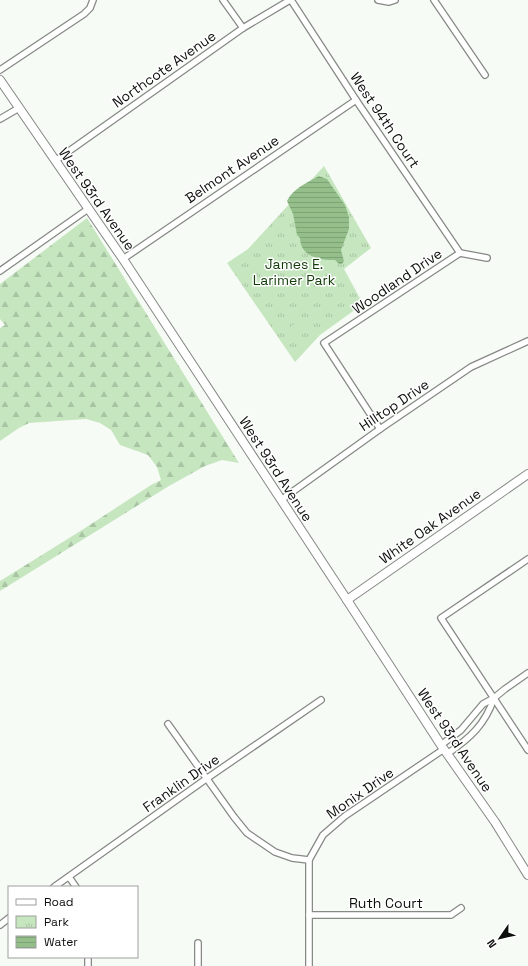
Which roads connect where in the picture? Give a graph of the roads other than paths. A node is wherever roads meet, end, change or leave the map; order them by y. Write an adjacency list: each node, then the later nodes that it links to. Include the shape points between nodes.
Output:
1 (93, 0): 8 (street, via 84,14)
2 (224, 0): 7 (street)
3 (290, 0): 7 (street, Northcote Avenue); 11 (street, West 94th Court)
4 (379, 0): 5 (street)
5 (395, 0)
6 (434, 0): 9 (street)
7 (243, 28): 14 (street, Northcote Avenue)
8 (0, 70)
9 (485, 75)
10 (0, 80): 12 (street, West 93rd Avenue)
11 (356, 100): 16 (street, West 94th Court); 17 (street, Belmont Avenue)
12 (19, 108): 13 (street); 14 (street, West 93rd Avenue)
13 (0, 119)
14 (55, 161): 15 (street, West 93rd Avenue)
15 (88, 209): 17 (street, West 93rd Avenue); 19 (street)
16 (460, 253): 18 (street, Woodland Drive); 21 (street, Woodland Drive, via 324,344)
17 (123, 258): 23 (street, West 93rd Avenue)
18 (487, 258)
19 (0, 271)
20 (528, 341): 21 (street, Hilltop Drive, via 470,367)
21 (380, 429): 23 (street, Hilltop Drive)
22 (528, 474): 25 (street, White Oak Avenue)
23 (281, 500): 25 (street, West 93rd Avenue)
24 (528, 559): 27 (street, via 441,618)
25 (347, 600): 30 (street, West 93rd Avenue)
26 (528, 673): 27 (street)
27 (494, 698): 30 (street, via 483,704); 30 (street, via 488,714 479,727 469,737); 31 (street)
28 (321, 700): 32 (street, Franklin Drive)
29 (168, 724): 32 (street)
30 (444, 749): 33 (street, Monix Drive, via 345,816 323,835); 34 (street, West 93rd Avenue)
31 (528, 750)
32 (206, 779): 33 (street, via 247,833 275,852); 35 (street, Franklin Drive)
33 (309, 860): 39 (street, Monix Drive)
34 (528, 875)
35 (69, 877): 36 (street, Franklin Drive); 37 (street)
36 (56, 886)
37 (75, 886)
38 (461, 908): 39 (street, Ruth Court, via 451,915)
39 (309, 916): 44 (street, Monix Drive)
40 (8, 919): 41 (street)
41 (0, 925)
42 (198, 943): 43 (street)
43 (198, 966)
44 (309, 966)

